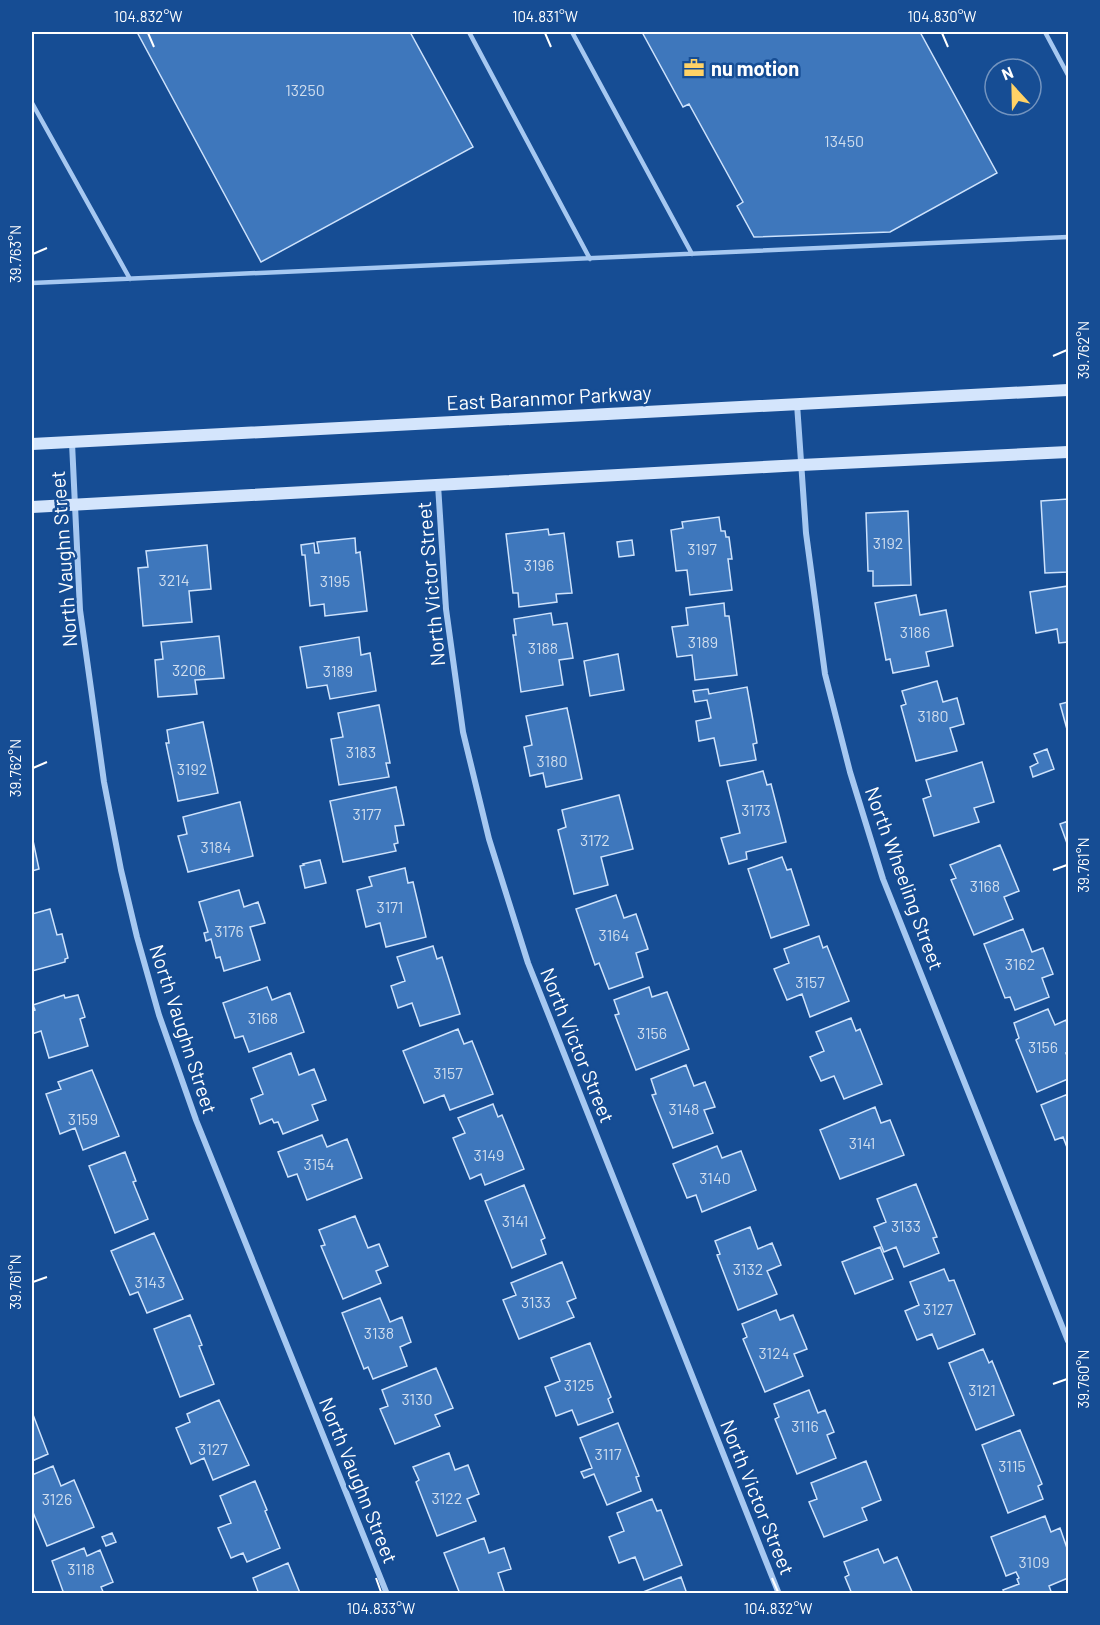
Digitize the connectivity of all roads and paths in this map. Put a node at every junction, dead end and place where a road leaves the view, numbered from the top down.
1 (469, 32) edge
2 (572, 32) edge
3 (1045, 32) edge
4 (1068, 75) edge
5 (32, 103) edge
6 (1068, 237) edge
7 (692, 254) junction
8 (590, 259) junction
9 (130, 279) junction
10 (32, 283) edge
11 (1068, 390) edge
12 (797, 403) junction
13 (72, 443) junction
14 (32, 444) edge
15 (1068, 452) edge
16 (801, 465) junction
17 (438, 485) junction
18 (75, 505) junction
19 (32, 507) edge
20 (1068, 1341) edge
21 (387, 1593) edge
22 (779, 1593) edge

1 - 8 lane
2 - 7 lane
3 - 4 lane
5 - 9 lane
6 - 7 lane
7 - 8 lane
8 - 9 lane
9 - 10 lane
11 - 12 street, East Baranmor Parkway
12 - 13 street, East Baranmor Parkway
12 - 16 street, North Wheeling Street
13 - 14 street, East Baranmor Parkway
13 - 18 street, North Vaughn Street
15 - 16 street
16 - 17 street
16 - 20 street, North Wheeling Street
17 - 18 street
17 - 22 street, North Victor Street
18 - 19 street
18 - 21 street, North Vaughn Street

